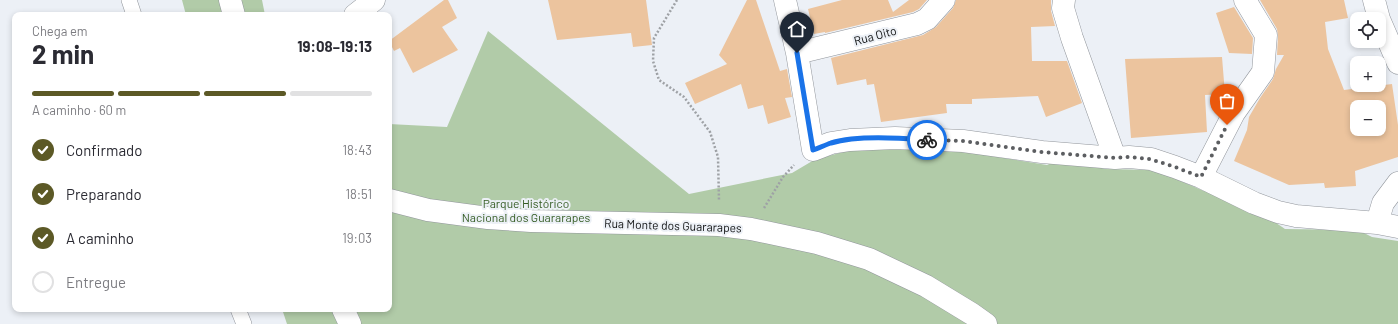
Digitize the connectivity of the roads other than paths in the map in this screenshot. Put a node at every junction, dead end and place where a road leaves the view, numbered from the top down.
1 (129, 0) edge
2 (230, 0) edge
3 (374, 0) edge
4 (785, 0) edge
5 (944, 0) edge
6 (1064, 0) edge
7 (1246, 0) edge
8 (1374, 0) edge
9 (133, 12) edge
10 (233, 12) edge
11 (359, 12) edge
12 (1377, 12) edge
13 (1386, 36) edge
14 (797, 53) junction
15 (1398, 64) edge
16 (1115, 158) junction
17 (1201, 177) junction
18 (1398, 183) edge
19 (392, 201) edge
20 (1377, 223) junction
21 (1398, 227) edge
22 (239, 312) edge
23 (344, 312) edge
24 (244, 324) edge
25 (350, 324) edge
26 (986, 324) edge

1 - 9 lane
2 - 10 street
3 - 11 street
4 - 14 street
5 - 14 street, Rua Oito
6 - 16 street
7 - 17 street
8 - 12 street
13 - 15 street
14 - 16 street
16 - 17 street
17 - 20 street
18 - 20 street
19 - 26 street, Rua Monte dos Guararapes
20 - 21 street
22 - 24 lane
23 - 25 street

